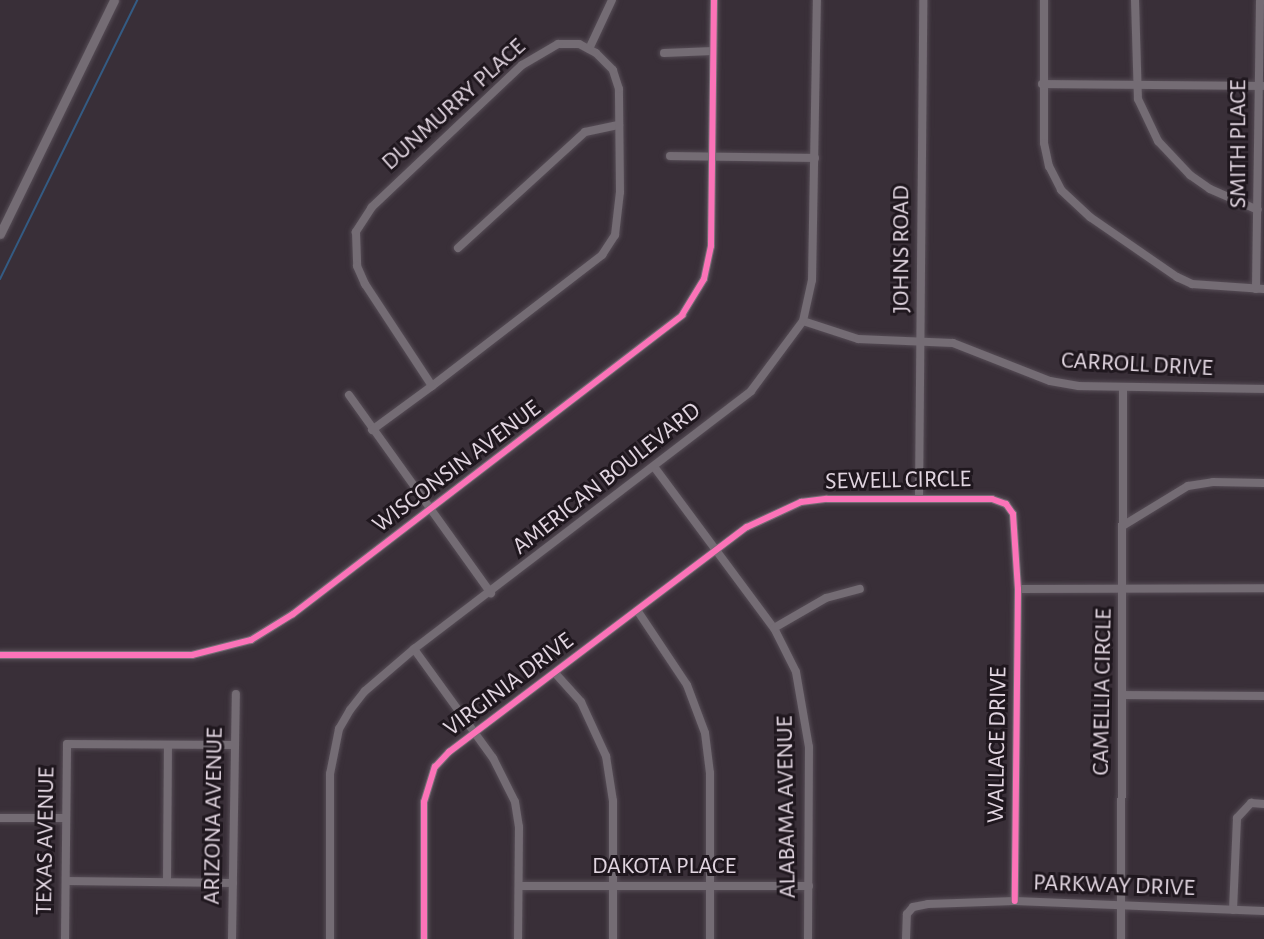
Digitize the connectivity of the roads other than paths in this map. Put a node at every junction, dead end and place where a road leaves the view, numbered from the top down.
1 (114, 0) edge
2 (612, 0) edge
3 (714, 0) edge
4 (817, 0) edge
5 (923, 0) edge
6 (1044, 0) edge
7 (1135, 0) edge
8 (1260, 0) edge
9 (589, 49) junction
10 (713, 51) junction
11 (664, 53) dead end
12 (1042, 84) junction
13 (1136, 85) junction
14 (1261, 86) edge
15 (619, 125) junction
16 (670, 156) dead end
17 (713, 156) junction
18 (815, 158) junction
19 (1258, 210) junction
20 (0, 234) edge
21 (458, 249) dead end
22 (1260, 289) edge
23 (803, 321) junction
24 (920, 343) junction
25 (432, 386) junction
26 (1123, 389) junction
27 (1264, 389) edge
28 (349, 395) dead end
29 (372, 430) junction
30 (655, 468) junction
31 (1264, 483) edge
32 (919, 498) junction
33 (429, 511) junction
34 (1124, 525) junction
35 (717, 552) junction
36 (1124, 587) junction
37 (1264, 588) edge
38 (860, 589) dead end
39 (1018, 589) junction
40 (491, 593) junction
41 (637, 610) junction
42 (774, 628) junction
43 (414, 649) junction
44 (0, 654) edge
45 (555, 673) junction
46 (236, 694) dead end
47 (1122, 694) junction
48 (1264, 696) edge
49 (475, 733) junction
50 (168, 745) junction
51 (235, 745) junction
52 (1264, 804) edge
53 (0, 818) edge
54 (66, 818) junction
55 (66, 881) junction
56 (167, 882) junction
57 (233, 883) junction
58 (519, 886) junction
59 (614, 886) junction
60 (809, 886) junction
61 (710, 887) junction
62 (1015, 902) junction
63 (1119, 908) junction
64 (1233, 910) junction
65 (1264, 911) edge
66 (65, 939) edge
67 (232, 939) edge
68 (330, 939) edge
69 (424, 939) edge
70 (518, 939) edge
71 (613, 939) edge
72 (710, 939) edge
73 (808, 939) edge
74 (906, 939) edge
75 (1121, 939) edge

1 - 20 street
2 - 9 street
3 - 10 street, WISCONSIN AVENUE
4 - 18 street, AMERICAN BOULEVARD
5 - 24 street, JOHNS ROAD
6 - 12 street
7 - 13 street
8 - 14 street, SMITH PLACE
9 - 15 street
9 - 25 street, DUNMURRY PLACE
10 - 11 street
10 - 17 street, WISCONSIN AVENUE
12 - 13 street
12 - 22 street
13 - 14 street
13 - 19 street
14 - 19 street, SMITH PLACE
15 - 21 street
15 - 25 street
16 - 17 street
17 - 18 street
17 - 33 street, WISCONSIN AVENUE
18 - 23 street, AMERICAN BOULEVARD
19 - 22 street, SMITH PLACE
23 - 24 street, CARROLL DRIVE
23 - 30 street, AMERICAN BOULEVARD
24 - 26 street, CARROLL DRIVE
24 - 32 street, JOHNS ROAD
25 - 29 street
26 - 27 street, CARROLL DRIVE
26 - 34 street
28 - 29 street
29 - 33 street
30 - 35 street, ALABAMA AVENUE
30 - 40 street, AMERICAN BOULEVARD
31 - 34 street
32 - 35 street, SEWELL CIRCLE
32 - 39 street, SEWELL CIRCLE
33 - 40 street
33 - 44 street, WISCONSIN AVENUE
34 - 36 street
35 - 41 street, VIRGINIA DRIVE
35 - 42 street, ALABAMA AVENUE
36 - 37 street, CAMELLIA CIRCLE
36 - 39 street
36 - 47 street, CAMELLIA CIRCLE
38 - 42 street
39 - 62 street, WALLACE DRIVE
40 - 43 street, AMERICAN BOULEVARD
41 - 45 street, VIRGINIA DRIVE
41 - 61 street
42 - 60 street, ALABAMA AVENUE
43 - 49 street
43 - 68 street, AMERICAN BOULEVARD
45 - 49 street, VIRGINIA DRIVE
45 - 59 street
46 - 51 street, ARIZONA AVENUE
47 - 48 street
47 - 63 street, CAMELLIA CIRCLE
49 - 58 street
49 - 69 street, VIRGINIA DRIVE
50 - 51 street
50 - 54 street, TEXAS AVENUE
50 - 56 street
51 - 57 street, ARIZONA AVENUE
52 - 64 street
53 - 54 street
54 - 55 street, TEXAS AVENUE
55 - 56 street
55 - 66 street, TEXAS AVENUE
56 - 57 street
57 - 67 street, ARIZONA AVENUE
58 - 59 street, DAKOTA PLACE
58 - 70 street
59 - 61 street, DAKOTA PLACE
59 - 71 street
60 - 61 street, DAKOTA PLACE
60 - 73 street, ALABAMA AVENUE
61 - 72 street
62 - 63 street, PARKWAY DRIVE
62 - 74 street, PARKWAY DRIVE
63 - 64 street, PARKWAY DRIVE
63 - 75 street, CAMELLIA CIRCLE
64 - 65 street, PARKWAY DRIVE

